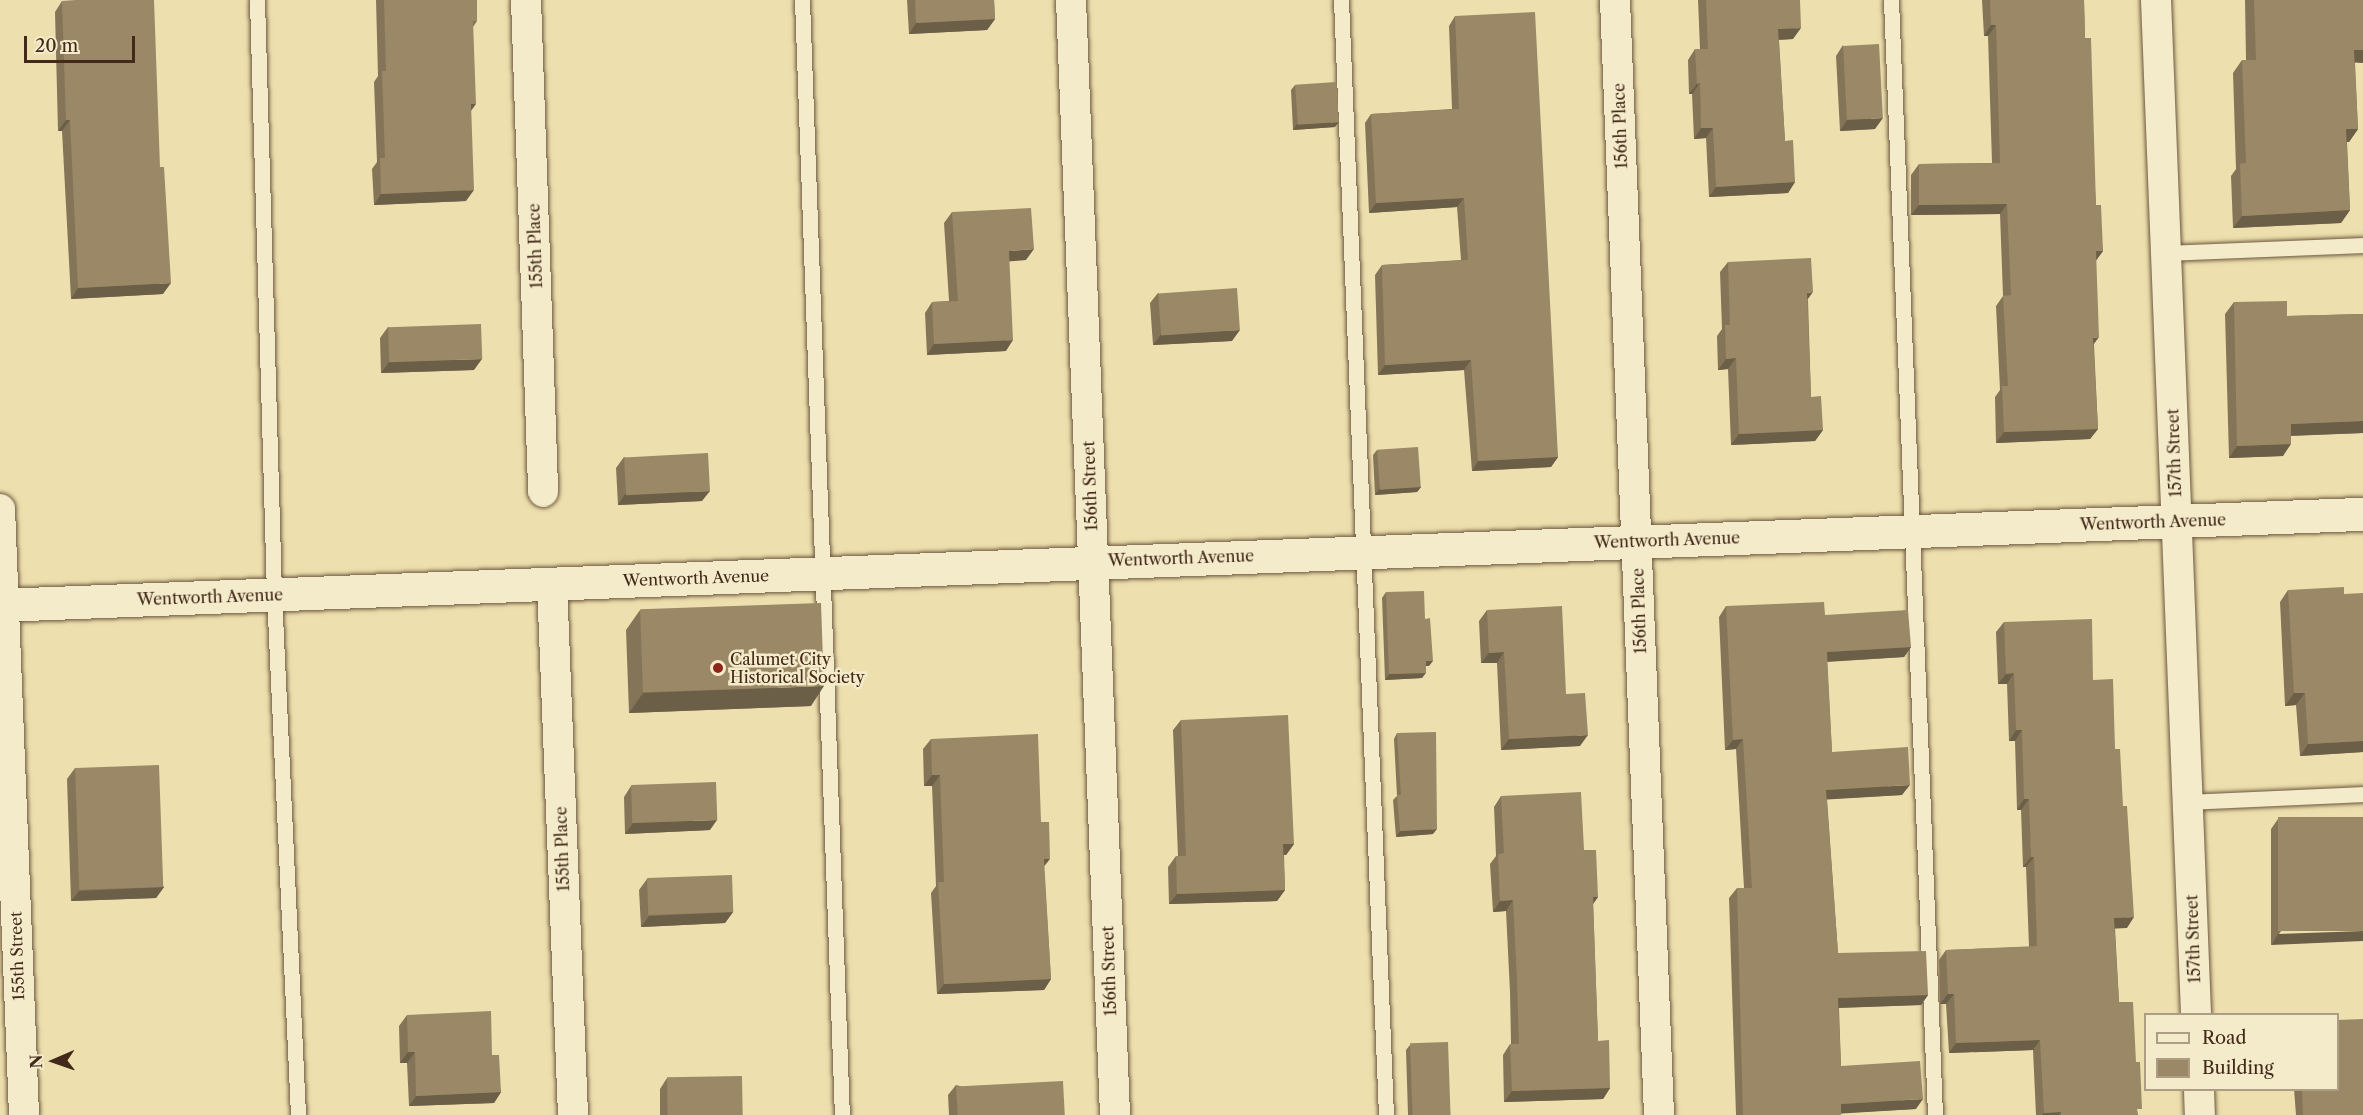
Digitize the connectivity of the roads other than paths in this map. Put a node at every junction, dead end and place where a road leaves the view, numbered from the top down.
1 (257, 0) edge
2 (526, 0) edge
3 (802, 0) edge
4 (1071, 0) edge
5 (1341, 0) edge
6 (1615, 0) edge
7 (1892, 0) edge
8 (2156, 0) edge
9 (2363, 245) edge
10 (2166, 253) junction
11 (543, 492) dead end
12 (0, 508) edge
13 (2363, 514) edge
14 (2177, 520) junction
15 (1912, 531) junction
16 (1636, 541) junction
17 (1363, 551) junction
18 (1093, 561) junction
19 (821, 573) junction
20 (552, 583) junction
21 (274, 594) junction
22 (1, 605) edge
23 (2363, 794) edge
24 (2188, 801) junction
25 (2196, 1013) edge
26 (2199, 1091) edge
27 (24, 1115) edge
28 (298, 1115) edge
29 (573, 1115) edge
30 (842, 1115) edge
31 (1115, 1115) edge
32 (1386, 1115) edge
33 (1659, 1115) edge
34 (1935, 1115) edge
35 (2200, 1115) edge

1 - 21 lane
2 - 11 street, 155th Place
3 - 19 lane
4 - 18 street, 156th Street
5 - 17 lane
6 - 16 street, 156th Place
7 - 15 lane
8 - 10 street, 157th Street
9 - 10 lane
10 - 14 street, 157th Street
12 - 22 street, 155th Street
13 - 14 street, Wentworth Avenue
14 - 15 street, Wentworth Avenue
14 - 24 street, 157th Street
15 - 16 street, Wentworth Avenue
15 - 34 lane
16 - 17 street, Wentworth Avenue
16 - 33 street, 156th Place
17 - 18 street, Wentworth Avenue
17 - 32 lane
18 - 19 street, Wentworth Avenue
18 - 31 street, 156th Street
19 - 20 street, Wentworth Avenue
19 - 30 lane
20 - 21 street, Wentworth Avenue
20 - 29 street, 155th Place
21 - 22 street, Wentworth Avenue
21 - 28 lane
22 - 27 street, 155th Street
23 - 24 lane
24 - 25 street, 157th Street
26 - 35 street

